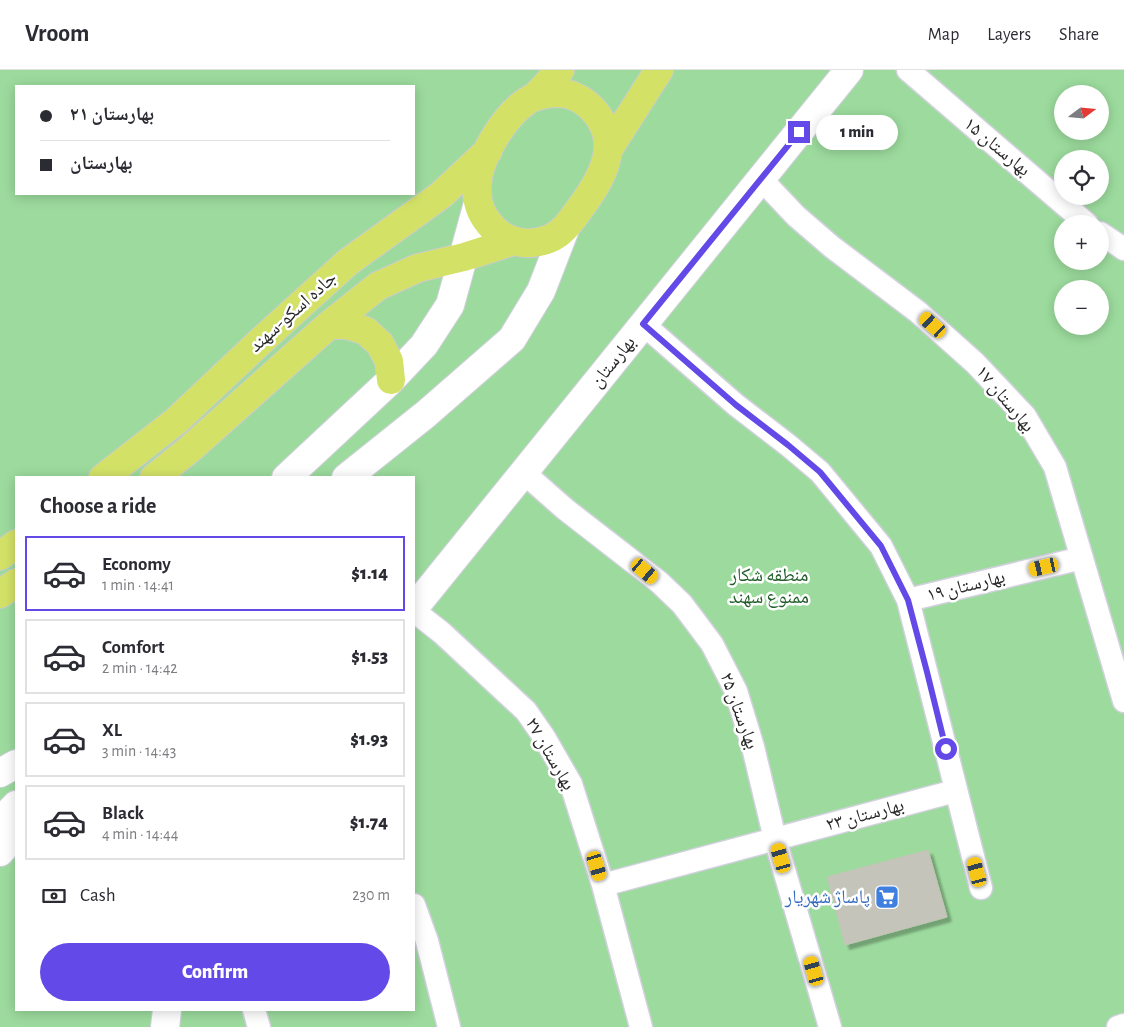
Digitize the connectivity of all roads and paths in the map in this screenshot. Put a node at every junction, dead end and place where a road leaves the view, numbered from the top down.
1 (560, 70) edge
2 (659, 70) edge
3 (849, 70) edge
4 (908, 70) edge
5 (534, 97) junction
6 (608, 150) junction
7 (488, 152) junction
8 (761, 179) junction
9 (478, 203) junction
10 (1077, 215) edge
11 (565, 229) junction
12 (1109, 239) edge
13 (514, 241) junction
14 (1124, 249) edge
15 (464, 257) junction
16 (643, 324) junction
17 (329, 326) junction
18 (391, 380) junction
19 (524, 472) junction
20 (106, 476) edge
21 (156, 476) edge
22 (288, 476) edge
23 (348, 476) edge
24 (15, 545) edge
25 (0, 556) edge
26 (1082, 558) junction
27 (15, 583) edge
28 (0, 594) edge
29 (908, 600) junction
30 (415, 608) edge
31 (415, 610) edge
32 (1124, 701) edge
33 (15, 765) edge
34 (0, 773) edge
35 (955, 791) junction
36 (15, 806) edge
37 (0, 822) edge
38 (15, 833) edge
39 (775, 839) junction
40 (0, 852) edge
41 (603, 885) junction
42 (981, 888) dead end
43 (415, 908) edge
44 (167, 1011) edge
45 (254, 1011) edge
46 (1124, 1025) edge
47 (165, 1027) edge
48 (259, 1027) edge
49 (449, 1027) edge
50 (641, 1027) edge
51 (830, 1027) edge
52 (1118, 1027) edge

1 - 5 main road
2 - 6 main road
3 - 8 main road, بهارستان
4 - 10 street, بهارستان ۱۵
5 - 6 main road
5 - 7 main road
6 - 11 main road
7 - 9 main road
7 - 20 main road, جاده اسکو-سهند
8 - 16 main road, بهارستان
8 - 26 street, بهارستان ۱۷
9 - 13 main road
9 - 15 main road
11 - 13 main road
11 - 23 main road
12 - 14 street
13 - 15 main road, جاده اسکو-سهند
15 - 17 main road, جاده اسکو-سهند
15 - 18 main road
16 - 19 main road, بهارستان
16 - 29 street
17 - 18 main road
17 - 21 main road, جاده اسکو-سهند
18 - 22 main road
19 - 30 main road, بهارستان
19 - 39 street, بهارستان ۲۵
24 - 25 main road
26 - 29 street, بهارستان ۱۹
26 - 32 street, بهارستان ۱۷
27 - 28 main road
29 - 35 street
31 - 41 street, بهارستان ۲۷
33 - 34 main road
35 - 39 street, بهارستان ۲۳
35 - 42 street
36 - 37 main road
38 - 40 main road
39 - 41 street, بهارستان ۲۳
39 - 51 street, بهارستان ۲۵
41 - 50 street, بهارستان ۲۷
43 - 49 street
44 - 47 main road
45 - 48 street
46 - 52 street

